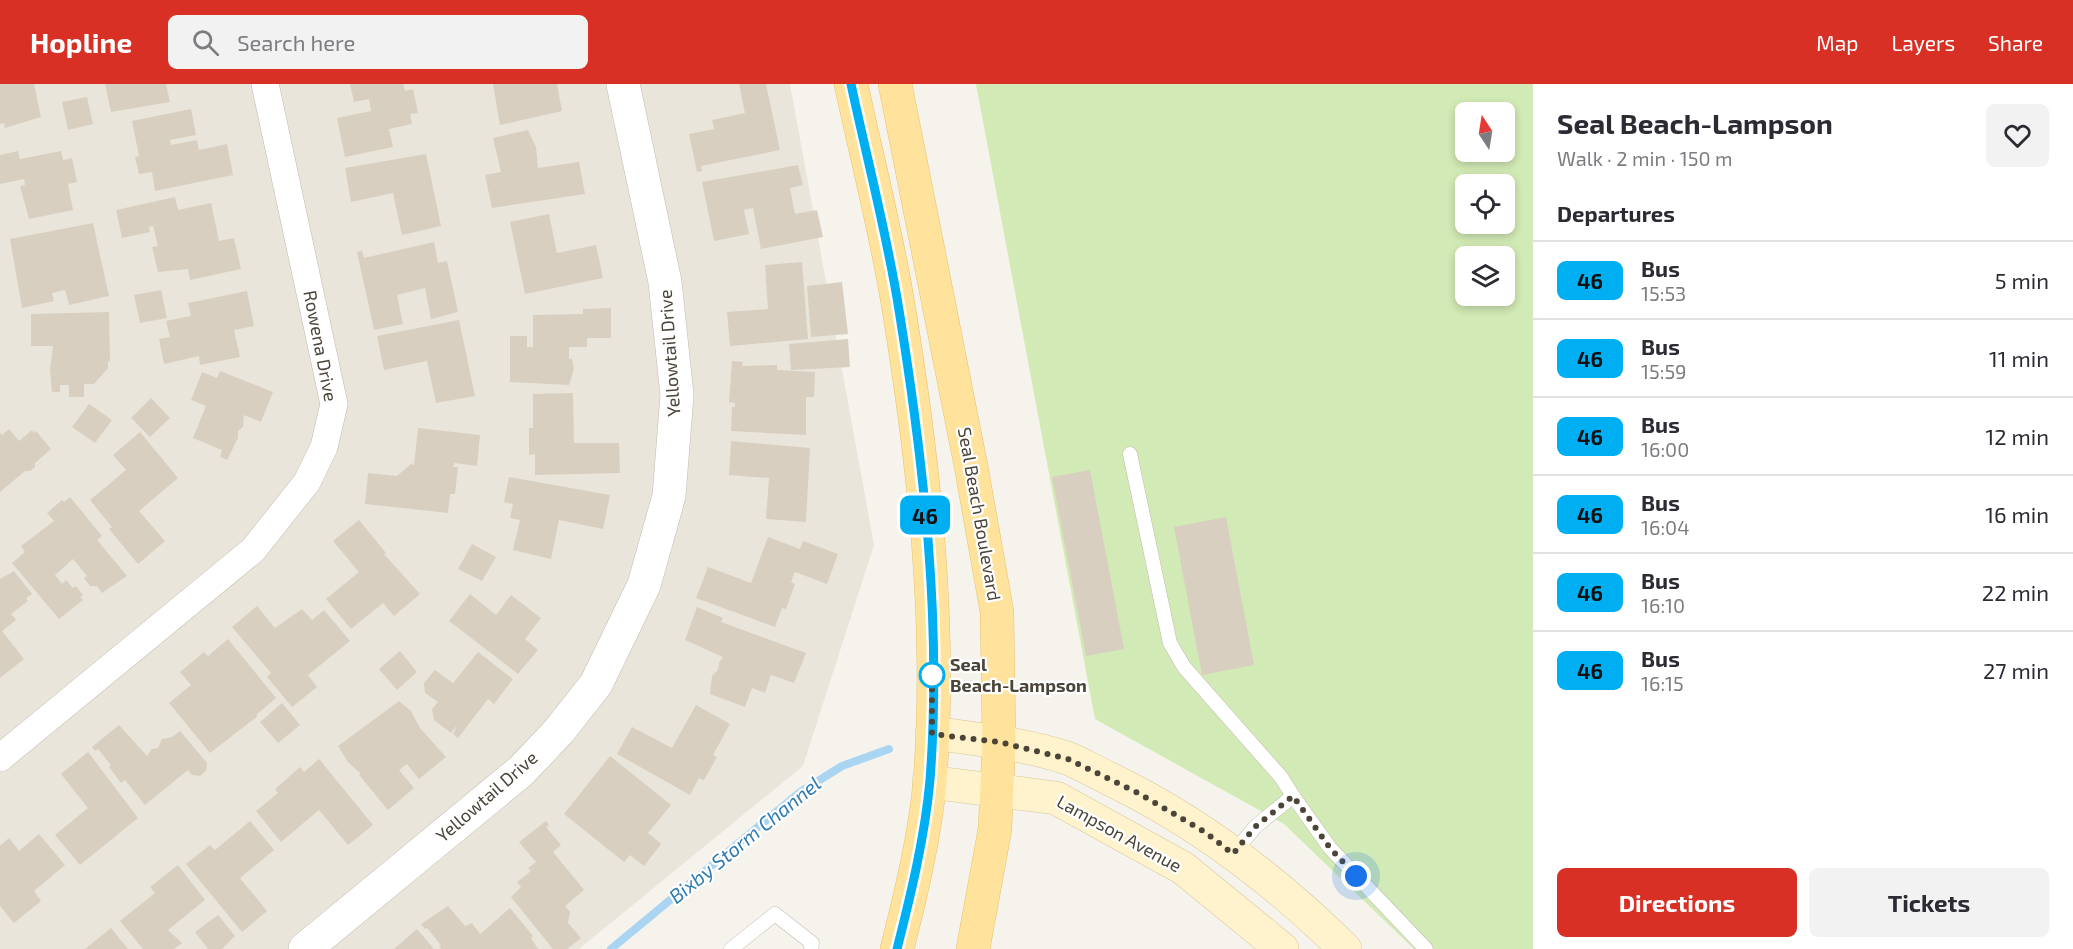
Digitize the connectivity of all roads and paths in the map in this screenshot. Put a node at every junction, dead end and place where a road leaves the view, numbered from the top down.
1 (265, 84) edge
2 (623, 84) edge
3 (851, 84) edge
4 (895, 84) edge
5 (1130, 454) dead end
6 (932, 734) junction
7 (999, 742) junction
8 (0, 758) edge
9 (929, 782) junction
10 (997, 788) junction
11 (1293, 796) junction
12 (1233, 854) junction
13 (305, 949) edge
14 (731, 949) edge
15 (811, 949) edge
16 (897, 949) edge
17 (973, 949) edge
18 (1282, 949) edge
19 (1345, 949) edge
20 (1426, 949) edge

1 - 8 street, Rowena Drive
2 - 13 street, Yellowtail Drive
3 - 6 main road
4 - 7 main road, Seal Beach Boulevard
5 - 11 lane
6 - 7 main road
6 - 9 main road
7 - 10 main road, Seal Beach Boulevard
7 - 12 main road
9 - 10 main road, Lampson Avenue
9 - 16 main road
10 - 17 main road, Seal Beach Boulevard
10 - 18 main road, Lampson Avenue
11 - 12 lane
11 - 20 lane
12 - 19 main road
14 - 15 lane

